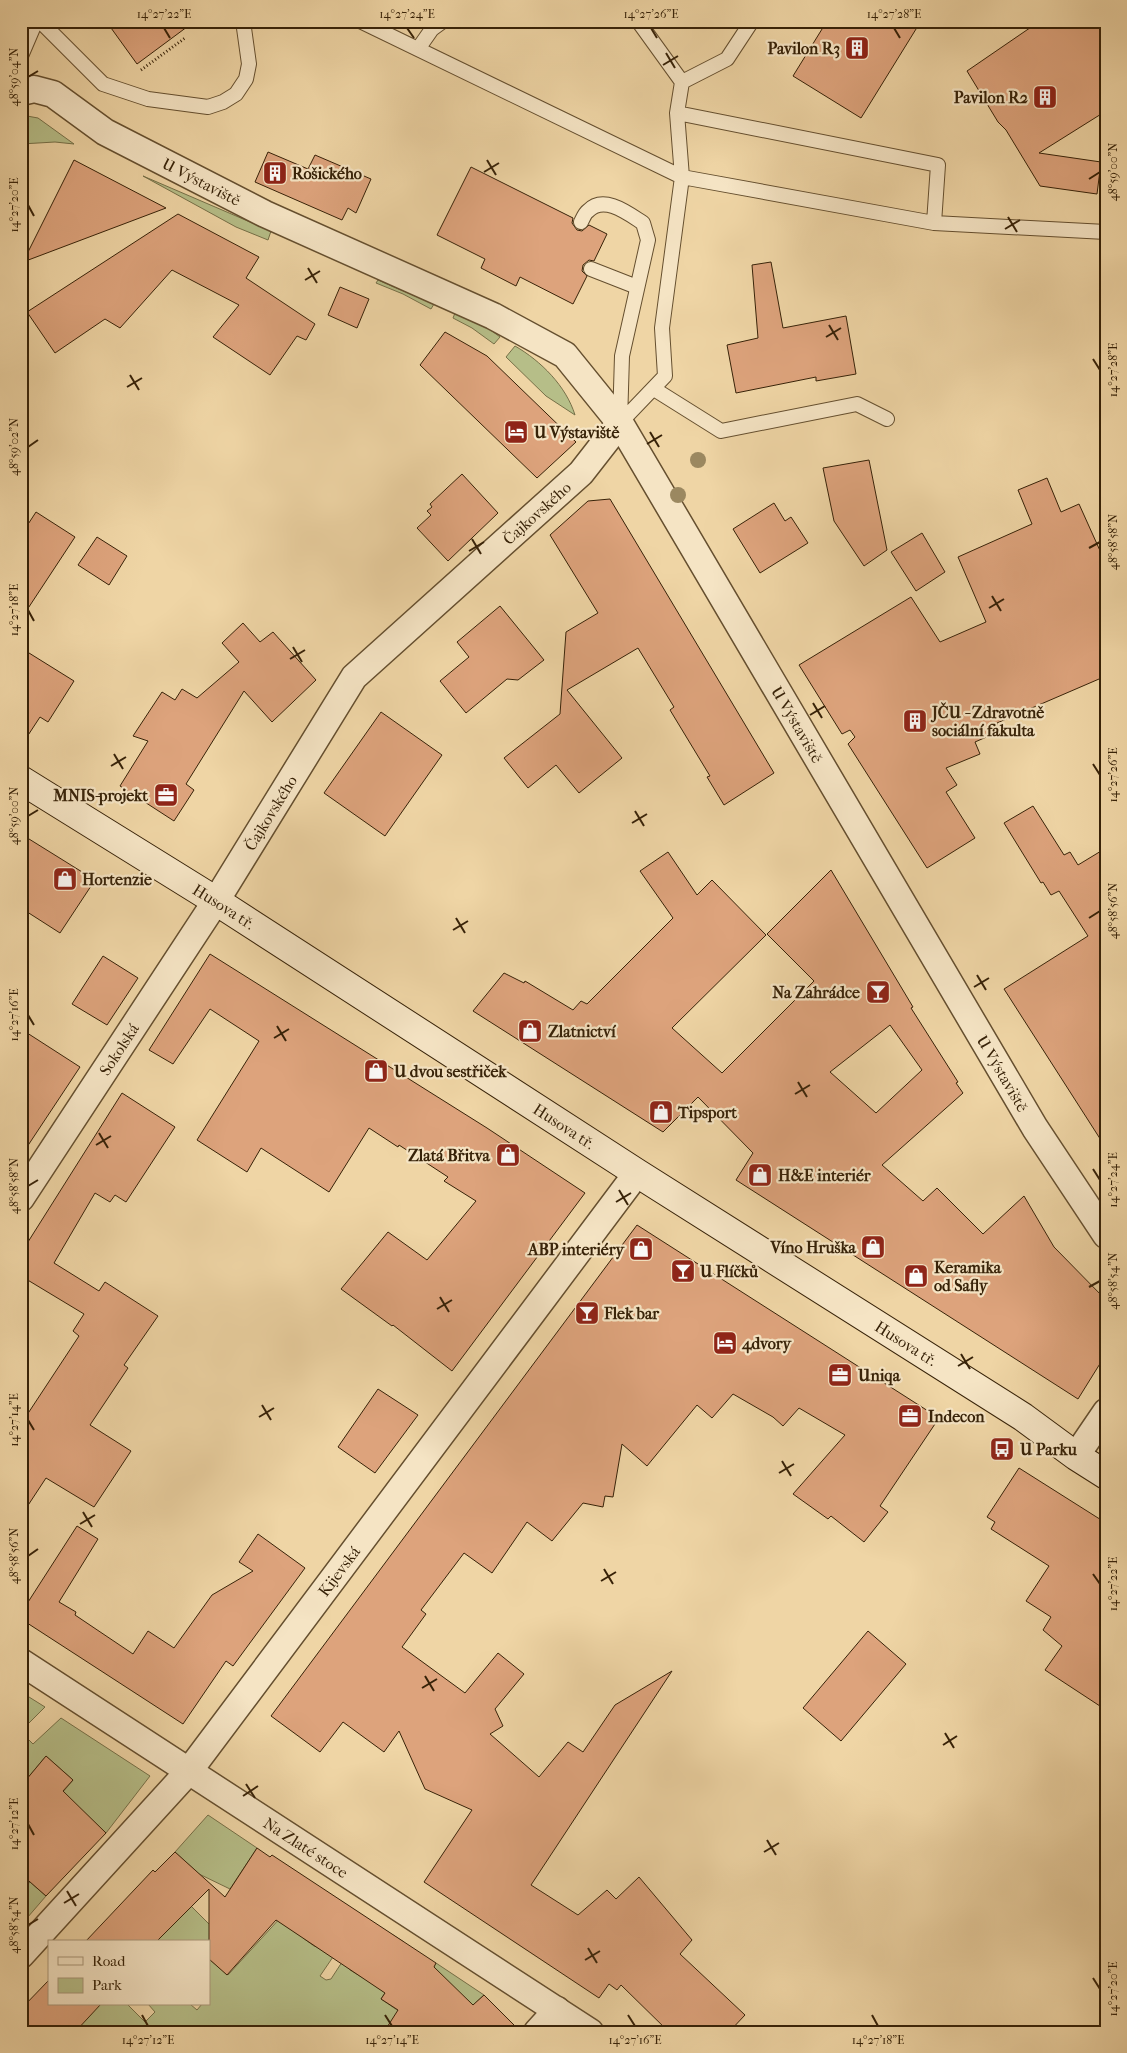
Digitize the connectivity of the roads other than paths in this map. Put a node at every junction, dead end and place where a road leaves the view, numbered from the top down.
1 (36, 21) edge
2 (40, 21) edge
3 (243, 21) edge
4 (360, 21) edge
5 (443, 21) edge
6 (638, 21) edge
7 (752, 21) edge
8 (418, 49) junction
9 (21, 56) edge
10 (682, 82) junction
11 (21, 92) edge
12 (677, 113) junction
13 (682, 177) junction
14 (582, 222) dead end
15 (934, 223) junction
16 (1106, 232) edge
17 (590, 269) dead end
18 (637, 287) junction
19 (654, 389) junction
20 (887, 419) dead end
21 (620, 423) junction
22 (21, 780) edge
23 (216, 901) junction
24 (637, 1173) junction
25 (21, 1198) edge
26 (1106, 1235) edge
27 (1106, 1412) edge
28 (1076, 1456) junction
29 (1106, 1475) edge
30 (21, 1662) edge
31 (189, 1771) junction
32 (21, 1954) edge
33 (557, 2010) junction
34 (537, 2032) edge
35 (590, 2032) edge

1 - 9 lane
2 - 3 lane
4 - 8 lane
5 - 8 lane
6 - 10 lane
7 - 10 lane
8 - 13 lane
10 - 12 lane, Čajkovského
11 - 21 street, U Výstaviště
12 - 13 lane, Čajkovského
12 - 15 lane
13 - 15 lane
13 - 19 lane, Čajkovského
14 - 18 lane
15 - 16 lane
17 - 18 lane
18 - 21 lane
19 - 20 lane
19 - 21 lane, Čajkovského
21 - 23 street, Čajkovského
21 - 26 street, U Výstaviště
22 - 23 street, Husova tř.
23 - 24 street, Husova tř.
23 - 25 street, Sokolská
24 - 28 street, Husova tř.
24 - 31 street, Kijevská
27 - 28 street
28 - 29 street, Husova tř.
30 - 31 street, Na Zlaté stoce
31 - 32 street, Kijevská
31 - 33 street, Na Zlaté stoce
33 - 34 street
33 - 35 street, Na Zlaté stoce

